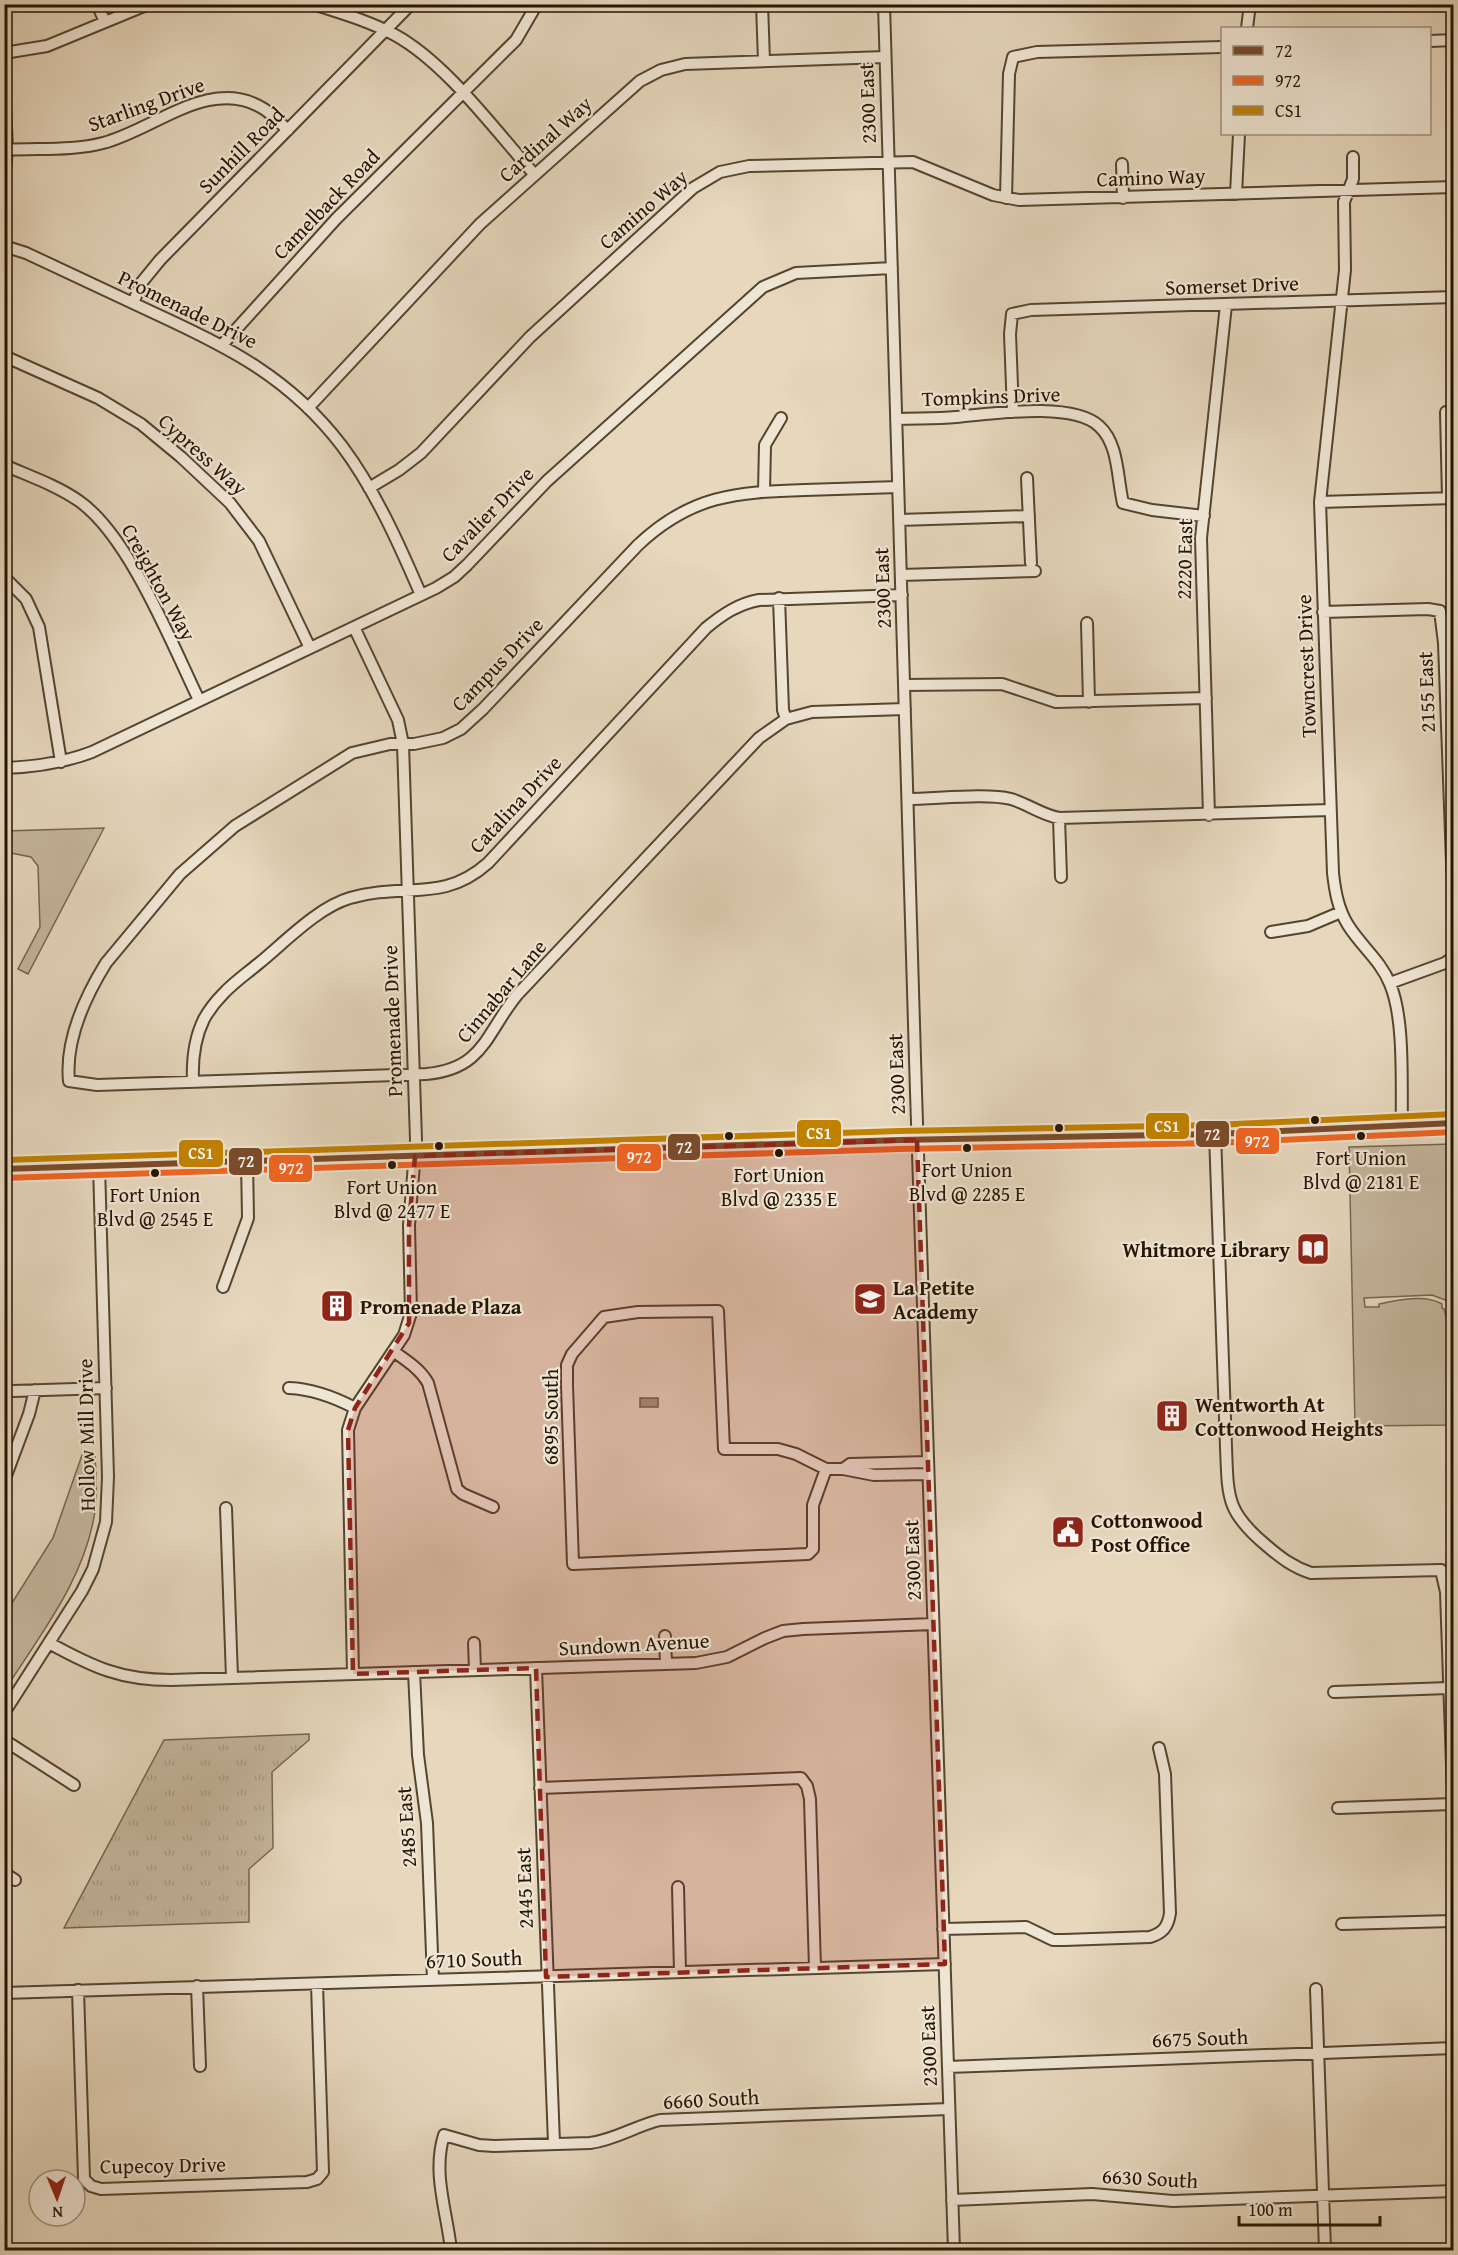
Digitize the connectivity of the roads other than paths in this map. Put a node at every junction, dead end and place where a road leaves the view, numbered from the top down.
1 (97, 4) edge
2 (149, 4) edge
3 (313, 4) edge
4 (411, 4) edge
5 (537, 4) edge
6 (762, 4) edge
7 (884, 4) edge
8 (1250, 4) edge
9 (105, 22) junction
10 (1246, 27) edge
11 (385, 31) junction
12 (1454, 40) edge
13 (1431, 41) edge
14 (1221, 47) edge
15 (4, 53) edge
16 (885, 57) junction
17 (764, 62) junction
18 (4, 80) edge
19 (462, 93) junction
20 (288, 130) junction
21 (1239, 135) edge
22 (7, 150) junction
23 (1353, 157) dead end
24 (888, 162) junction
25 (1122, 164) dead end
26 (534, 174) junction
27 (4, 178) edge
28 (1454, 187) edge
29 (1349, 189) junction
30 (1236, 194) junction
31 (1006, 198) junction
32 (1123, 198) junction
33 (4, 246) edge
34 (892, 268) junction
35 (1454, 297) edge
36 (1341, 301) junction
37 (133, 303) junction
38 (1226, 305) junction
39 (222, 345) junction
40 (4, 356) edge
41 (308, 408) junction
42 (1013, 412) junction
43 (1446, 412) dead end
44 (781, 418) dead end
45 (897, 419) junction
46 (4, 465) edge
47 (1027, 478) dead end
48 (898, 487) junction
49 (369, 488) junction
50 (764, 491) junction
51 (1451, 498) edge
52 (1320, 502) junction
53 (1029, 516) junction
54 (1204, 516) junction
55 (899, 520) junction
56 (901, 575) junction
57 (4, 577) edge
58 (421, 595) junction
59 (902, 595) junction
60 (779, 598) junction
61 (1323, 612) junction
62 (1087, 623) dead end
63 (354, 627) junction
64 (1449, 643) edge
65 (310, 648) junction
66 (904, 685) junction
67 (1206, 698) junction
68 (199, 700) junction
69 (1089, 702) junction
70 (905, 709) junction
71 (786, 719) junction
72 (403, 744) junction
73 (62, 762) junction
74 (4, 768) edge
75 (908, 800) junction
76 (1330, 810) junction
77 (1209, 815) junction
78 (1059, 818) junction
79 (1061, 877) dead end
80 (408, 890) junction
81 (1341, 912) junction
82 (1454, 916) edge
83 (1271, 932) dead end
84 (1453, 956) edge
85 (1390, 983) junction
86 (414, 1075) junction
87 (69, 1081) joint
88 (193, 1082) junction
89 (1454, 1123) edge
90 (1402, 1125) junction
91 (1215, 1134) junction
92 (917, 1140) junction
93 (416, 1156) junction
94 (248, 1161) junction
95 (99, 1166) junction
96 (4, 1168) edge
97 (223, 1287) dead end
98 (393, 1351) junction
99 (105, 1388) junction
100 (289, 1388) dead end
101 (4, 1389) edge
102 (34, 1390) junction
103 (355, 1408) junction
104 (928, 1462) junction
105 (826, 1469) junction
106 (843, 1469) junction
107 (928, 1474) junction
108 (4, 1481) edge
109 (493, 1507) dead end
110 (226, 1508) dead end
111 (933, 1624) junction
112 (665, 1636) dead end
113 (49, 1643) junction
114 (474, 1643) dead end
115 (666, 1664) junction
116 (536, 1668) junction
117 (475, 1670) junction
118 (414, 1672) junction
119 (353, 1674) junction
120 (232, 1678) junction
121 (1449, 1688) junction
122 (1334, 1692) dead end
123 (4, 1713) edge
124 (4, 1740) edge
125 (1159, 1748) dead end
126 (74, 1785) dead end
127 (540, 1788) junction
128 (1453, 1804) edge
129 (1338, 1808) dead end
130 (1454, 1822) edge
131 (4, 1873) edge
132 (15, 1880) dead end
133 (678, 1887) dead end
134 (1453, 1918) edge
135 (1342, 1924) dead end
136 (944, 1929) junction
137 (945, 1964) junction
138 (815, 1968) junction
139 (680, 1972) junction
140 (546, 1977) junction
141 (433, 1980) junction
142 (317, 1984) junction
143 (197, 1986) junction
144 (1316, 1989) dead end
145 (78, 1990) junction
146 (4, 1993) edge
147 (1454, 2048) edge
148 (1318, 2053) junction
149 (200, 2066) dead end
150 (948, 2067) junction
151 (950, 2109) junction
152 (554, 2143) junction
153 (1454, 2191) edge
154 (1323, 2195) junction
155 (952, 2200) junction
156 (451, 2250) edge
157 (954, 2250) edge
158 (1325, 2250) edge

1 - 9 street
2 - 9 street
3 - 11 street
4 - 11 street, Sunhill Road
5 - 19 street, Camelback Road
6 - 17 street
7 - 16 street, 2300 East
8 - 10 street
9 - 15 street
11 - 19 street
11 - 20 street, Sunhill Road
12 - 13 street
14 - 31 street
16 - 17 street, Cardinal Way
16 - 24 street, 2300 East
17 - 26 street, Cardinal Way
18 - 22 street
19 - 26 street
19 - 39 street, Camelback Road
20 - 22 street, Starling Drive
20 - 37 street, Sunhill Road
21 - 30 street
22 - 27 street
23 - 29 street, Towncrest Drive
24 - 31 street, Camino Way
24 - 34 street, 2300 East
24 - 49 street, Camino Way
25 - 32 street
26 - 41 street, Cardinal Way
28 - 29 street, Camino Way
29 - 30 street, Camino Way
29 - 36 street, Towncrest Drive
30 - 32 street, Camino Way
31 - 32 street, Camino Way
33 - 37 street, Promenade Drive
34 - 45 street, 2300 East
34 - 58 street, Cavalier Drive
35 - 36 street, Somerset Drive
36 - 38 street, Somerset Drive
36 - 52 street, Towncrest Drive
37 - 39 street, Promenade Drive
38 - 42 street, Somerset Drive
38 - 54 street, 2220 East
39 - 41 street, Promenade Drive
40 - 65 street, Cypress Way
41 - 49 street, Promenade Drive
42 - 45 street, Tompkins Drive
42 - 54 street, Tompkins Drive
43 - 51 street
44 - 50 street
45 - 48 street, 2300 East
46 - 68 street, Creighton Way
47 - 53 street
48 - 50 street, Campus Drive
48 - 55 street, 2300 East
49 - 58 street, Promenade Drive
50 - 72 street, Campus Drive
51 - 52 street
52 - 61 street, Towncrest Drive
53 - 55 street
53 - 56 street
54 - 67 street, 2220 East
55 - 56 street, 2300 East
56 - 59 street, 2300 East
57 - 73 street
58 - 63 street, Cavalier Drive
59 - 60 street, Catalina Drive
59 - 66 street, 2300 East
60 - 71 street
60 - 80 street, Catalina Drive
61 - 64 street, 2155 East
61 - 76 street, Towncrest Drive
62 - 69 street
63 - 65 street, Cavalier Drive
63 - 72 street, Promenade Drive
64 - 82 street, 2155 East
65 - 68 street, Cavalier Drive
66 - 69 street
66 - 70 street, 2300 East
67 - 69 street
67 - 77 street, 2220 East
68 - 73 street, Cavalier Drive
70 - 71 street, Cinnabar Lane
70 - 75 street, 2300 East
71 - 86 street, Cinnabar Lane
72 - 80 street, Promenade Drive
72 - 87 street, Campus Drive
73 - 74 street, Cavalier Drive
75 - 78 street
75 - 92 street, 2300 East
76 - 77 street
76 - 81 street, Towncrest Drive
77 - 78 street
78 - 79 street
80 - 86 street, Promenade Drive
80 - 88 street, Catalina Drive
81 - 83 street
81 - 85 street, Towncrest Drive
84 - 85 street
85 - 90 street, Towncrest Drive
86 - 88 street, Cinnabar Lane
86 - 93 street, Promenade Drive
87 - 88 street, Cinnabar Lane
89 - 90 main road
90 - 91 main road
91 - 92 main road
91 - 121 street
92 - 93 main road
92 - 104 street, 2300 East
93 - 94 main road
93 - 98 street, Promenade Drive
94 - 95 main road
94 - 97 street
95 - 96 main road
95 - 99 street, Hollow Mill Drive
98 - 103 street, Promenade Drive
98 - 109 street
99 - 102 street
99 - 113 street, Hollow Mill Drive
100 - 103 street
101 - 102 street
102 - 108 street
103 - 119 street, Promenade Drive
104 - 106 street, 6895 South
104 - 107 street, 2300 East
105 - 105 street, 6895 South
105 - 106 street, 6895 South
106 - 107 street, 6895 South
107 - 111 street, 2300 East
110 - 120 street
111 - 115 street, Sundown Avenue
111 - 136 street, 2300 East
112 - 115 street
113 - 120 street, Sundown Avenue
113 - 123 street, Hollow Mill Drive
114 - 117 street
115 - 116 street, Sundown Avenue
116 - 117 street, Sundown Avenue
116 - 127 street, 2445 East
117 - 118 street, Sundown Avenue
118 - 119 street, Sundown Avenue
118 - 141 street, 2485 East
119 - 120 street, Sundown Avenue
121 - 122 street
121 - 128 street
124 - 126 street
125 - 136 street
127 - 138 street
127 - 140 street, 2445 East
128 - 129 street
128 - 130 street
131 - 132 street
133 - 139 street
134 - 135 street
136 - 137 street, 2300 East
137 - 138 street, 6710 South
137 - 150 street, 2300 East
138 - 139 street, 6710 South
139 - 140 street, 6710 South
140 - 141 street, 6710 South
140 - 152 street, 2445 East
141 - 142 street, 6710 South
142 - 143 street, 6710 South
142 - 145 street, Cupecoy Drive
143 - 145 street, 6710 South
143 - 149 street
144 - 148 street
145 - 146 street, 6710 South
147 - 148 street, 6675 South
148 - 150 street, 6675 South
148 - 154 street
150 - 151 street, 2300 East
151 - 152 street, 6660 South
151 - 155 street, 2300 East
152 - 156 street, 6660 South
153 - 154 street, 6630 South
154 - 155 street, 6630 South
154 - 158 street
155 - 157 street, 2300 East

